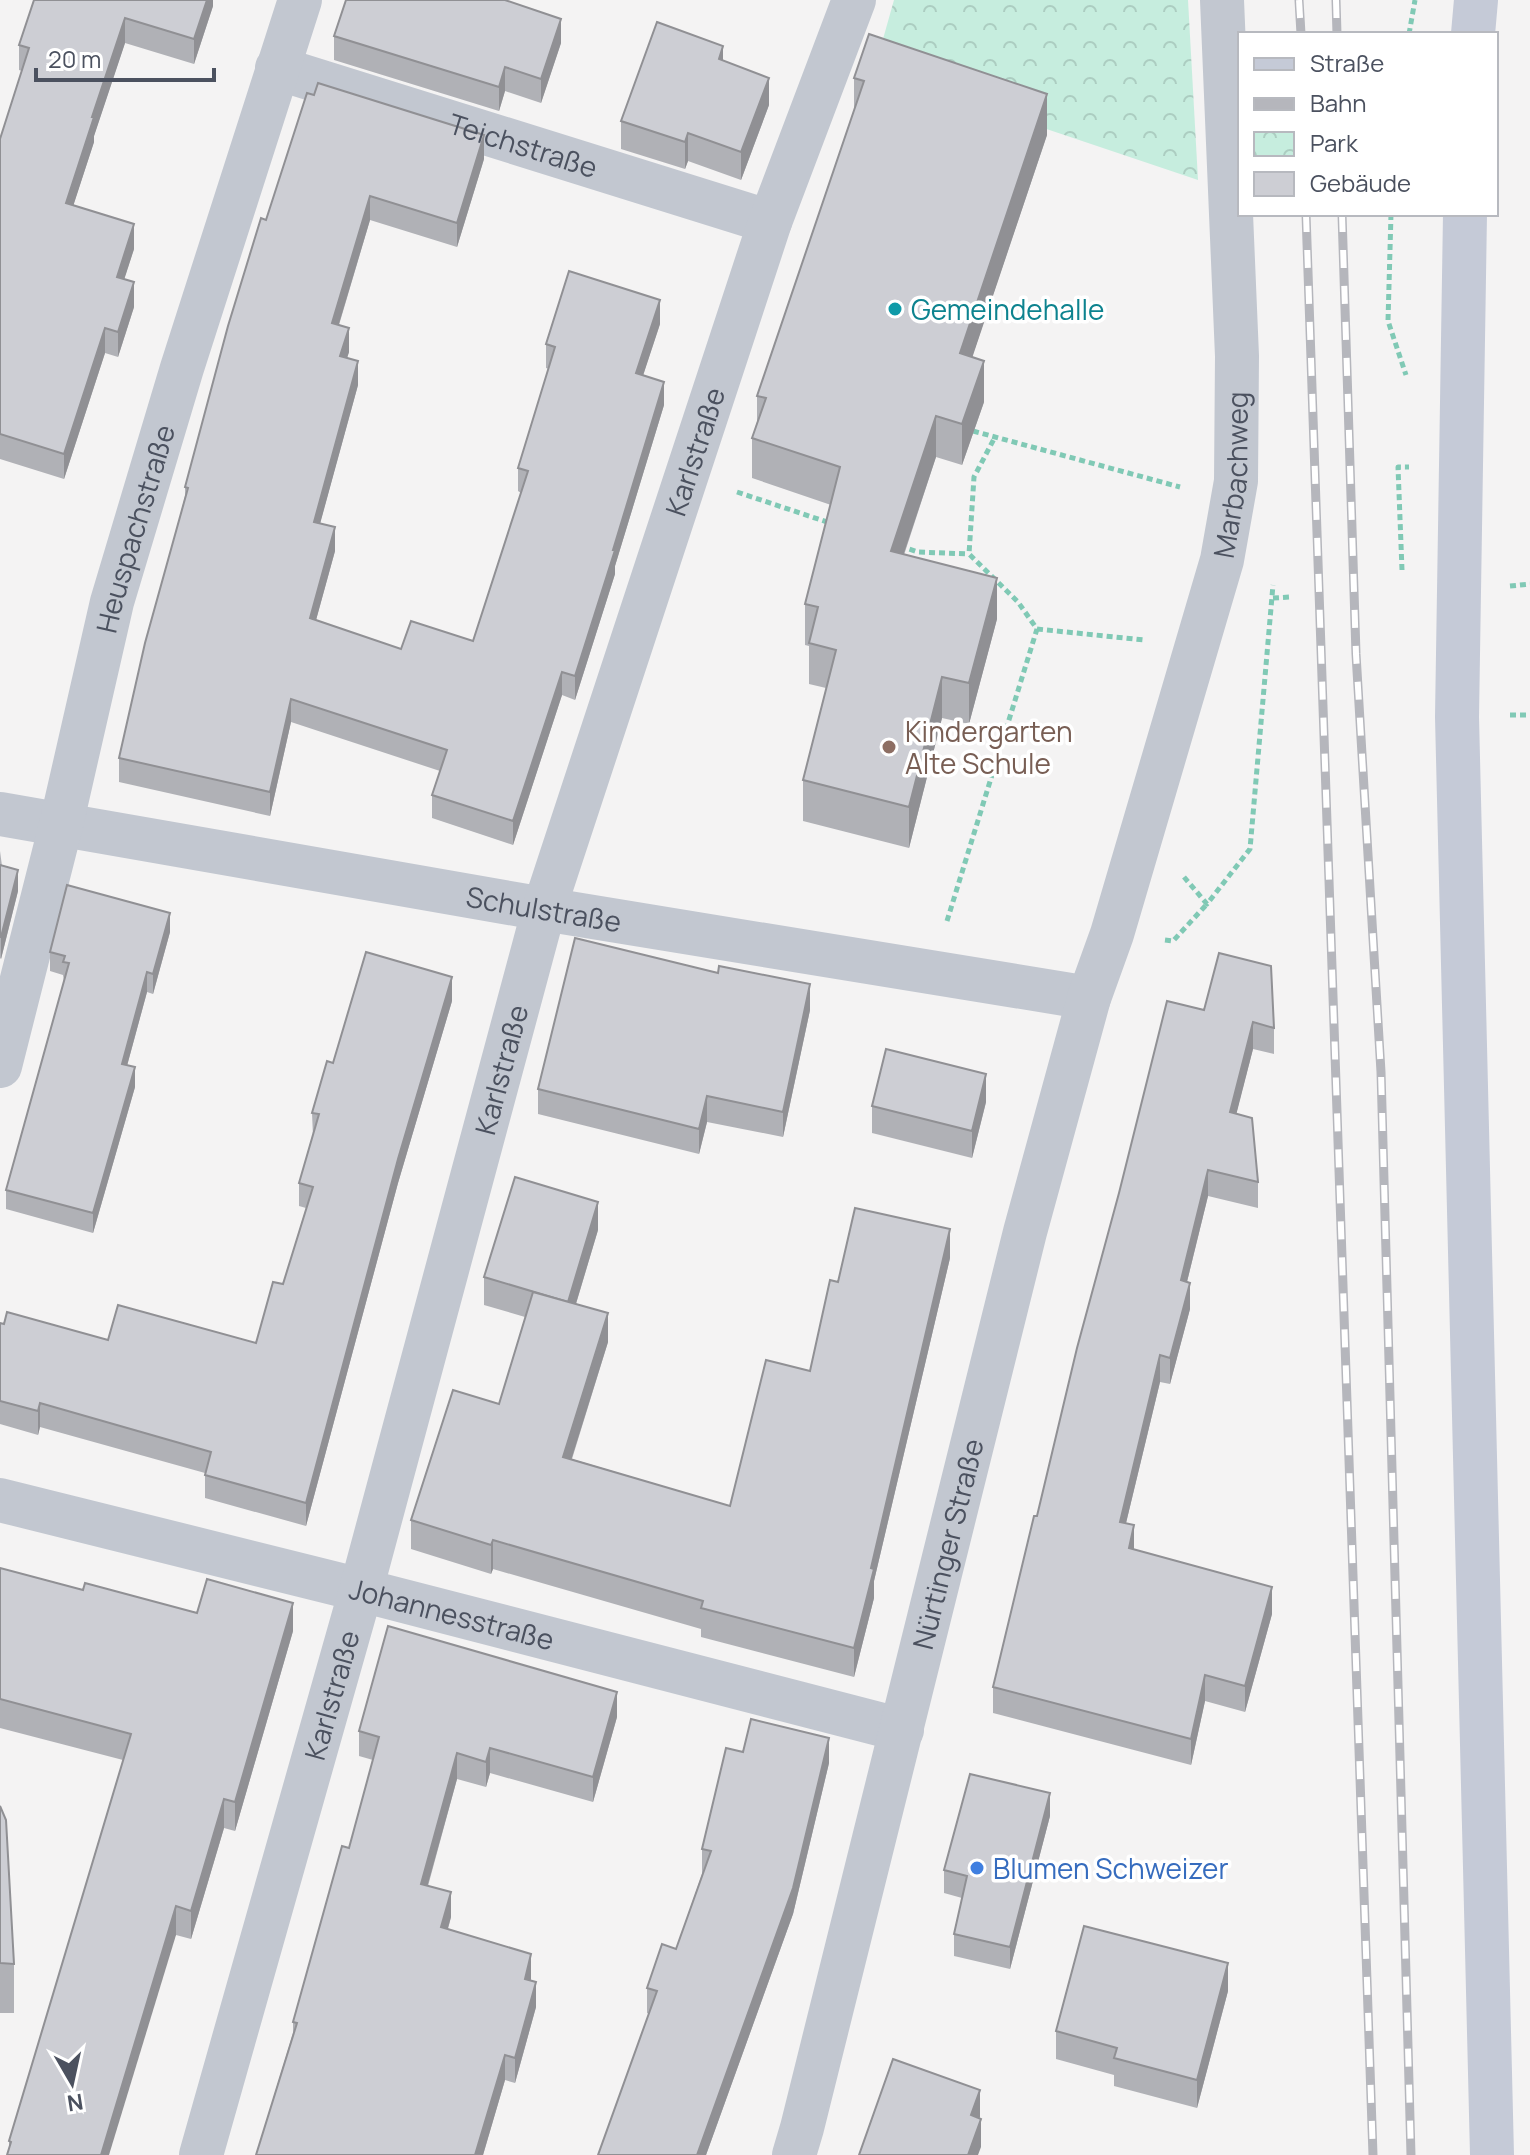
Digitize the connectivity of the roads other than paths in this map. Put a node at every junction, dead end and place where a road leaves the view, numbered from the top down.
1 (300, 0) edge
2 (854, 0) edge
3 (1222, 0) edge
4 (1476, 0) edge
5 (1473, 32) edge
6 (277, 68) junction
7 (1465, 216) edge
8 (770, 222) junction
9 (0, 814) edge
10 (61, 825) junction
11 (544, 909) junction
12 (1112, 934) joint
13 (1089, 998) junction
14 (0, 1066) edge
15 (0, 1500) edge
16 (361, 1590) junction
17 (902, 1730) junction
18 (201, 2155) edge
19 (794, 2155) edge
20 (1492, 2155) edge

1 - 6 street, Heuspachstraße
2 - 8 street, Karlstraße
3 - 12 street, Marbachweg
4 - 5 main road
6 - 8 street, Teichstraße
6 - 10 street, Heuspachstraße
7 - 20 main road
8 - 11 street, Karlstraße
9 - 10 street, Schulstraße
10 - 11 street, Schulstraße
10 - 14 street, Heuspachstraße
11 - 13 street, Schulstraße
11 - 16 street, Karlstraße
12 - 13 street, Nürtinger Straße
13 - 17 street, Nürtinger Straße
15 - 16 street, Johannesstraße
16 - 17 street, Johannesstraße
16 - 18 street, Karlstraße
17 - 19 street, Nürtinger Straße

